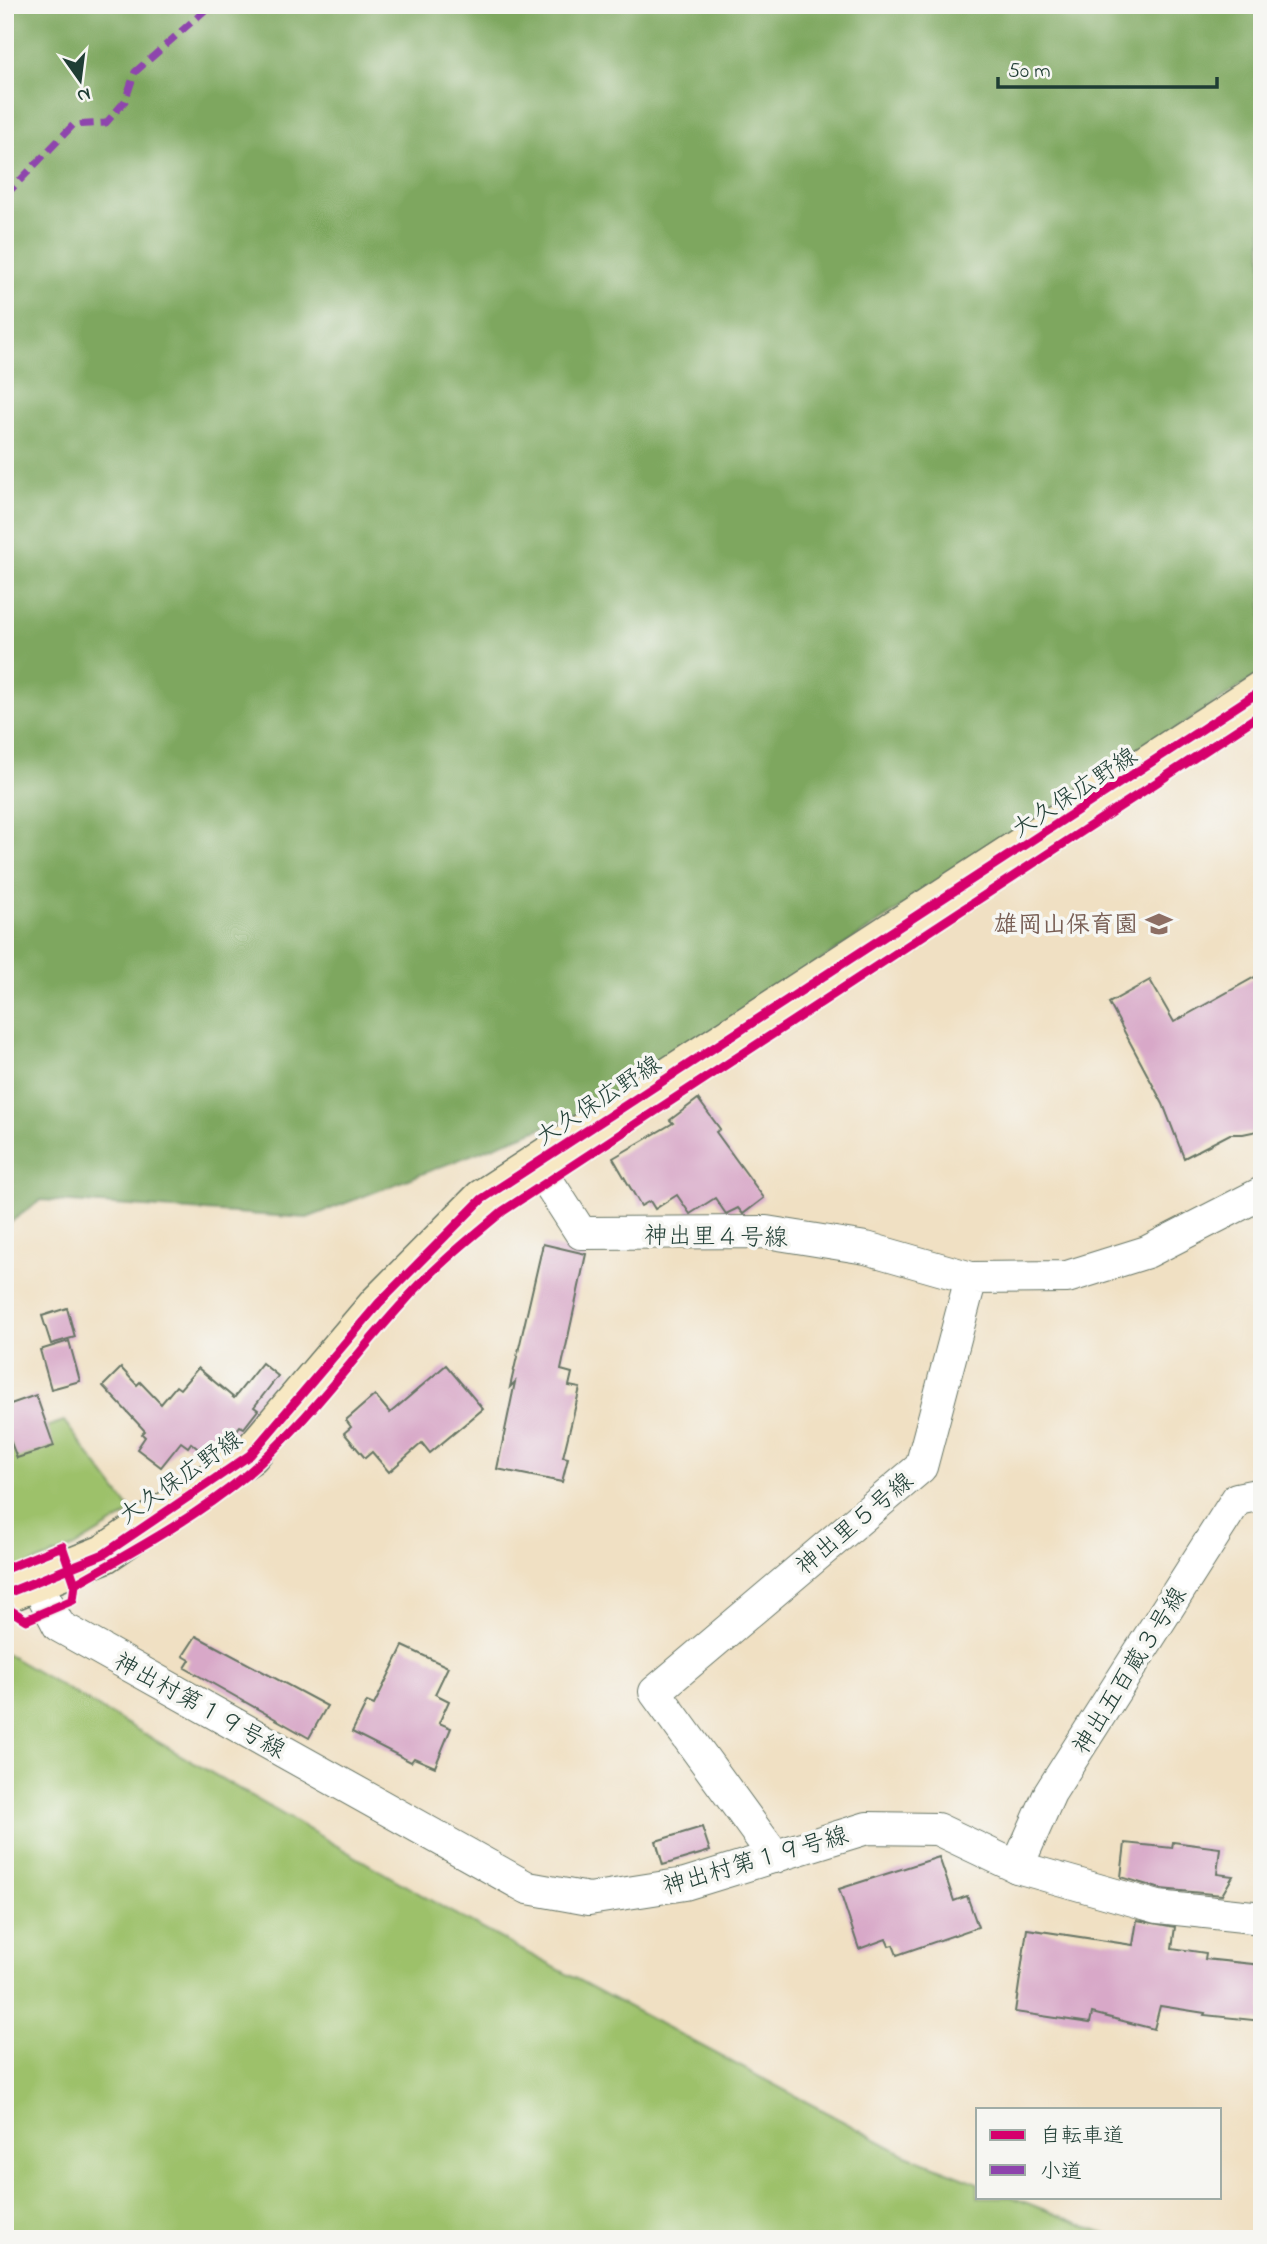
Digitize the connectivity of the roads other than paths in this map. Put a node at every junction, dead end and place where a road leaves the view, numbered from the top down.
1 (1253, 710) edge
2 (536, 1163) junction
3 (1262, 1194) edge
4 (971, 1278) junction
5 (1262, 1494) edge
6 (20, 1588) edge
7 (775, 1857) junction
8 (1017, 1867) junction
9 (1262, 1918) edge

1 - 2 street, 大久保広野線
2 - 4 street, 神出里４号線
2 - 6 street, 大久保広野線
3 - 4 street
4 - 7 street, 神出里５号線
5 - 8 street, 神出五百蔵３号線
6 - 7 street, 神出村第１９号線
7 - 8 street, 神出村第１９号線
8 - 9 street, 神出村第１９号線

